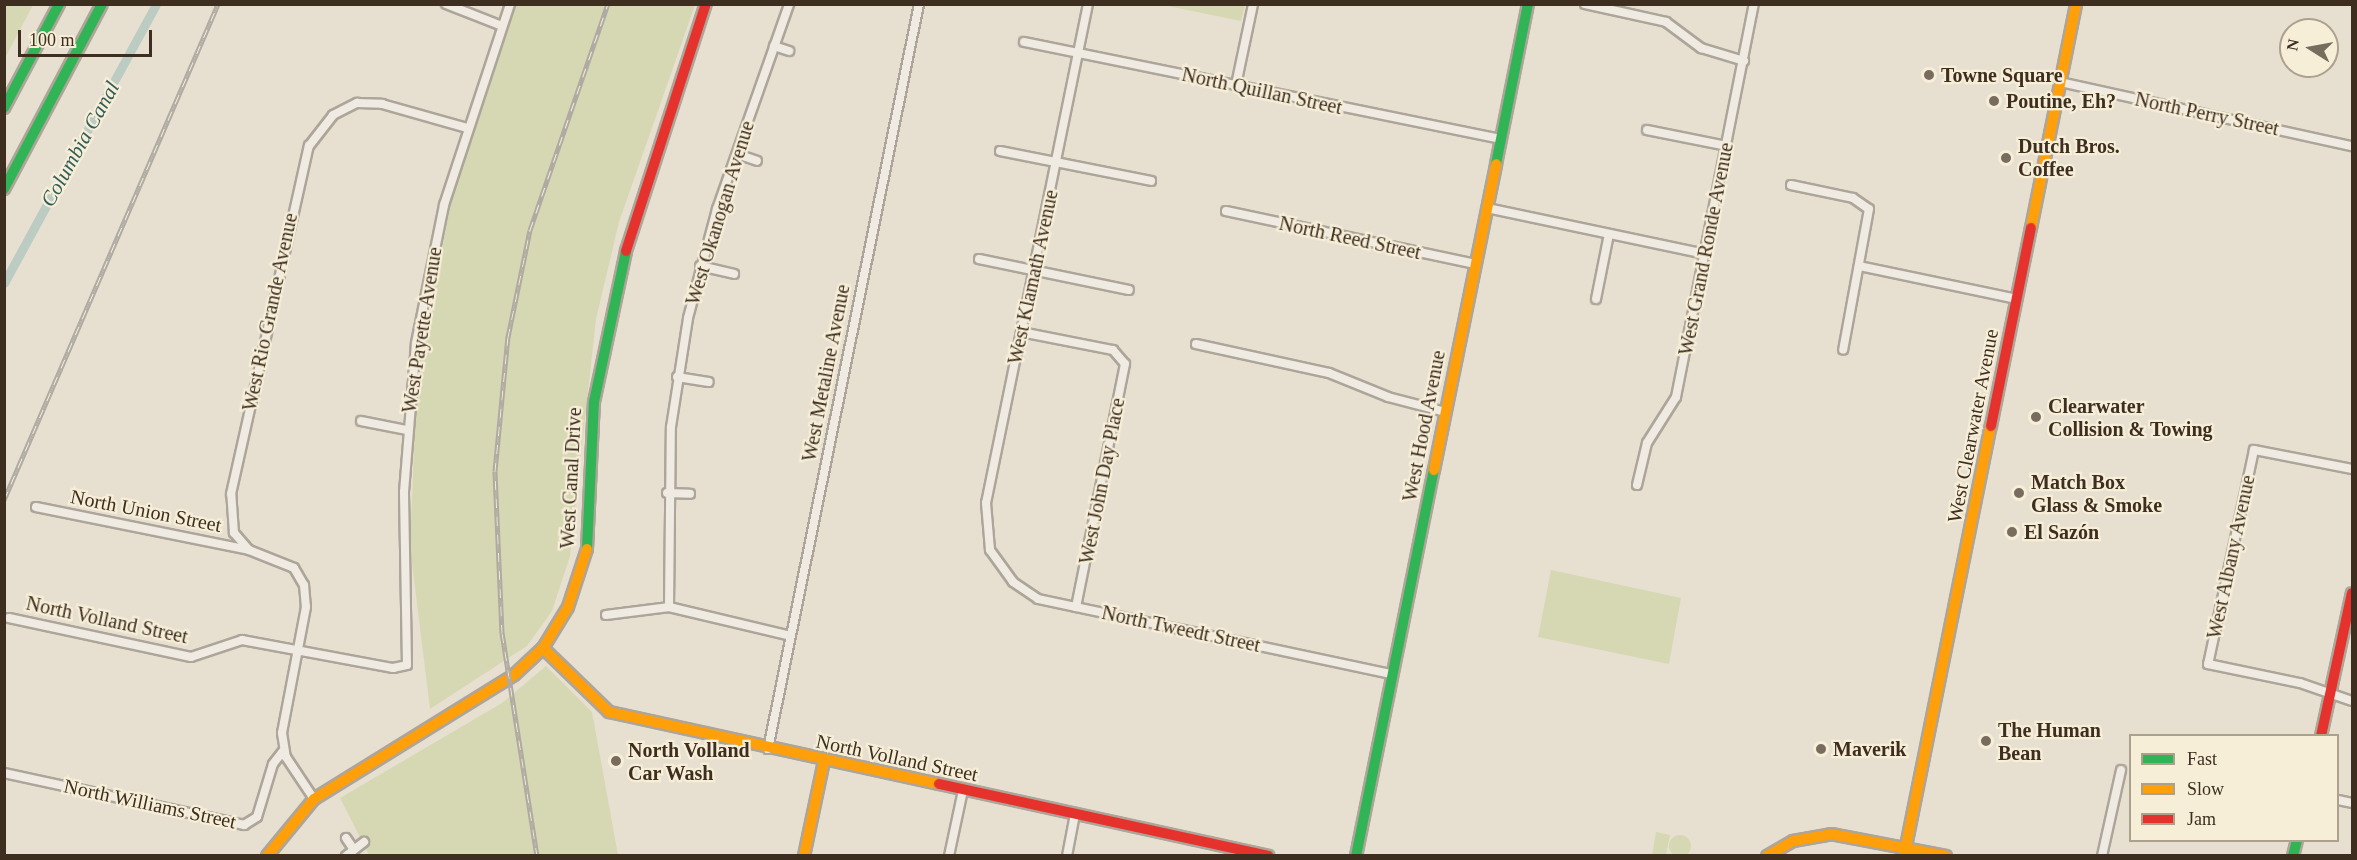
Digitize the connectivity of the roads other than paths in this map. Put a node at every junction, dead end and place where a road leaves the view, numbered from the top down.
1 (58, 4) edge
2 (102, 4) edge
3 (446, 4) edge
4 (510, 4) edge
5 (706, 4) edge
6 (789, 4) edge
7 (919, 4) edge
8 (1088, 4) edge
9 (1252, 4) edge
10 (1528, 4) edge
11 (1585, 4) edge
12 (1754, 4) edge
13 (2076, 4) edge
14 (502, 26) junction
15 (1024, 42) dead end
16 (774, 46) junction
17 (789, 51) dead end
18 (1078, 53) junction
19 (1744, 62) junction
20 (2060, 82) junction
21 (1236, 85) junction
22 (4, 108) edge
23 (467, 129) junction
24 (1647, 130) dead end
25 (1501, 139) junction
26 (1727, 146) junction
27 (2352, 146) edge
28 (1000, 151) dead end
29 (736, 154) junction
30 (756, 161) dead end
31 (1056, 162) junction
32 (1151, 181) dead end
33 (1791, 185) dead end
34 (4, 189) edge
35 (1487, 208) junction
36 (1226, 211) dead end
37 (1609, 234) junction
38 (1705, 254) junction
39 (979, 259) dead end
40 (1475, 264) junction
41 (700, 266) junction
42 (1859, 266) junction
43 (1034, 270) junction
44 (734, 274) dead end
45 (1129, 290) dead end
46 (1596, 299) dead end
47 (2017, 299) junction
48 (1021, 332) junction
49 (1196, 344) dead end
50 (1843, 350) dead end
51 (676, 377) junction
52 (709, 382) dead end
53 (1445, 412) junction
54 (361, 421) dead end
55 (407, 430) junction
56 (2352, 469) edge
57 (1637, 485) dead end
58 (667, 493) junction
59 (690, 494) dead end
60 (36, 507) dead end
61 (249, 550) junction
62 (990, 550) joint
63 (2352, 593) edge
64 (669, 607) junction
65 (1076, 607) junction
66 (606, 615) dead end
67 (9, 618) dead end
68 (791, 636) junction
69 (543, 648) junction
70 (298, 650) junction
71 (407, 665) joint
72 (1392, 674) junction
73 (2331, 691) junction
74 (2352, 702) edge
75 (2321, 734) edge
76 (768, 749) junction
77 (284, 750) junction
78 (824, 761) junction
79 (2121, 770) dead end
80 (4, 773) edge
81 (963, 790) junction
82 (314, 799) junction
83 (1075, 814) junction
84 (346, 838) dead end
85 (364, 842) dead end
86 (354, 849) junction
87 (1905, 851) edge
88 (1233, 852) edge
89 (267, 855) edge
90 (346, 855) edge
91 (804, 855) edge
92 (950, 855) edge
93 (1067, 855) edge
94 (1268, 855) edge
95 (1356, 855) edge
96 (1767, 855) edge
97 (1946, 855) edge
98 (2102, 855) edge

1 - 22 main road
2 - 34 main road
3 - 14 street
4 - 14 street, West Payette Avenue
5 - 69 main road, West Canal Drive
6 - 16 street, West Okanogan Avenue
7 - 68 street, West Metaline Avenue
8 - 18 street, West Klamath Avenue
9 - 21 street
10 - 25 main road, West Hood Avenue
11 - 19 street
12 - 19 street, West Grand Ronde Avenue
13 - 20 main road, West Clearwater Avenue
14 - 23 street, West Payette Avenue
15 - 18 street, North Quillan Street
16 - 17 street
16 - 29 street, West Okanogan Avenue
18 - 21 street, North Quillan Street
18 - 31 street, West Klamath Avenue
19 - 26 street, West Grand Ronde Avenue
20 - 27 street, North Perry Street
20 - 47 main road, West Clearwater Avenue
21 - 25 street, North Quillan Street
23 - 55 street, West Payette Avenue
23 - 61 street, West Rio Grande Avenue
24 - 26 street
25 - 35 main road, West Hood Avenue
26 - 38 street, West Grand Ronde Avenue
28 - 31 street
29 - 30 street
29 - 41 street, West Okanogan Avenue
31 - 32 street
31 - 43 street, West Klamath Avenue
33 - 42 street
35 - 37 street
35 - 40 main road, West Hood Avenue
36 - 40 street, North Reed Street
37 - 38 street
37 - 46 street
38 - 57 street, West Grand Ronde Avenue
39 - 43 street
40 - 53 main road, West Hood Avenue
41 - 44 street
41 - 51 street, West Okanogan Avenue
42 - 47 street
42 - 50 street
43 - 45 street
43 - 48 street, West Klamath Avenue
47 - 87 main road, West Clearwater Avenue
48 - 62 street, West Klamath Avenue
48 - 65 street, West John Day Place
49 - 53 street
51 - 52 street
51 - 58 street, West Okanogan Avenue
53 - 72 main road, West Hood Avenue
54 - 55 street
55 - 71 street, West Payette Avenue
56 - 73 street, West Albany Avenue
58 - 59 street
58 - 64 street, West Okanogan Avenue
60 - 61 street, North Union Street
61 - 70 street, North Union Street
62 - 65 street, North Tweedt Street
63 - 73 main road
64 - 66 street
64 - 68 street
65 - 72 street, North Tweedt Street
67 - 70 street, North Volland Street
68 - 76 street, West Metaline Avenue
69 - 76 main road, North Volland Street
69 - 82 main road, West Canal Drive
70 - 71 street, North Volland Street
70 - 77 street, North Union Street
72 - 95 main road, West Hood Avenue
73 - 74 street
73 - 75 main road
76 - 78 main road, North Volland Street
77 - 80 street, North Williams Street
77 - 82 street
78 - 81 main road, North Volland Street
78 - 91 main road
79 - 98 street
81 - 83 main road, North Volland Street
81 - 92 street
82 - 89 main road, West Canal Drive
83 - 88 main road, North Volland Street
83 - 93 street
84 - 86 street
85 - 86 street
86 - 90 street
87 - 96 main road
87 - 97 main road
88 - 94 main road, North Volland Street

